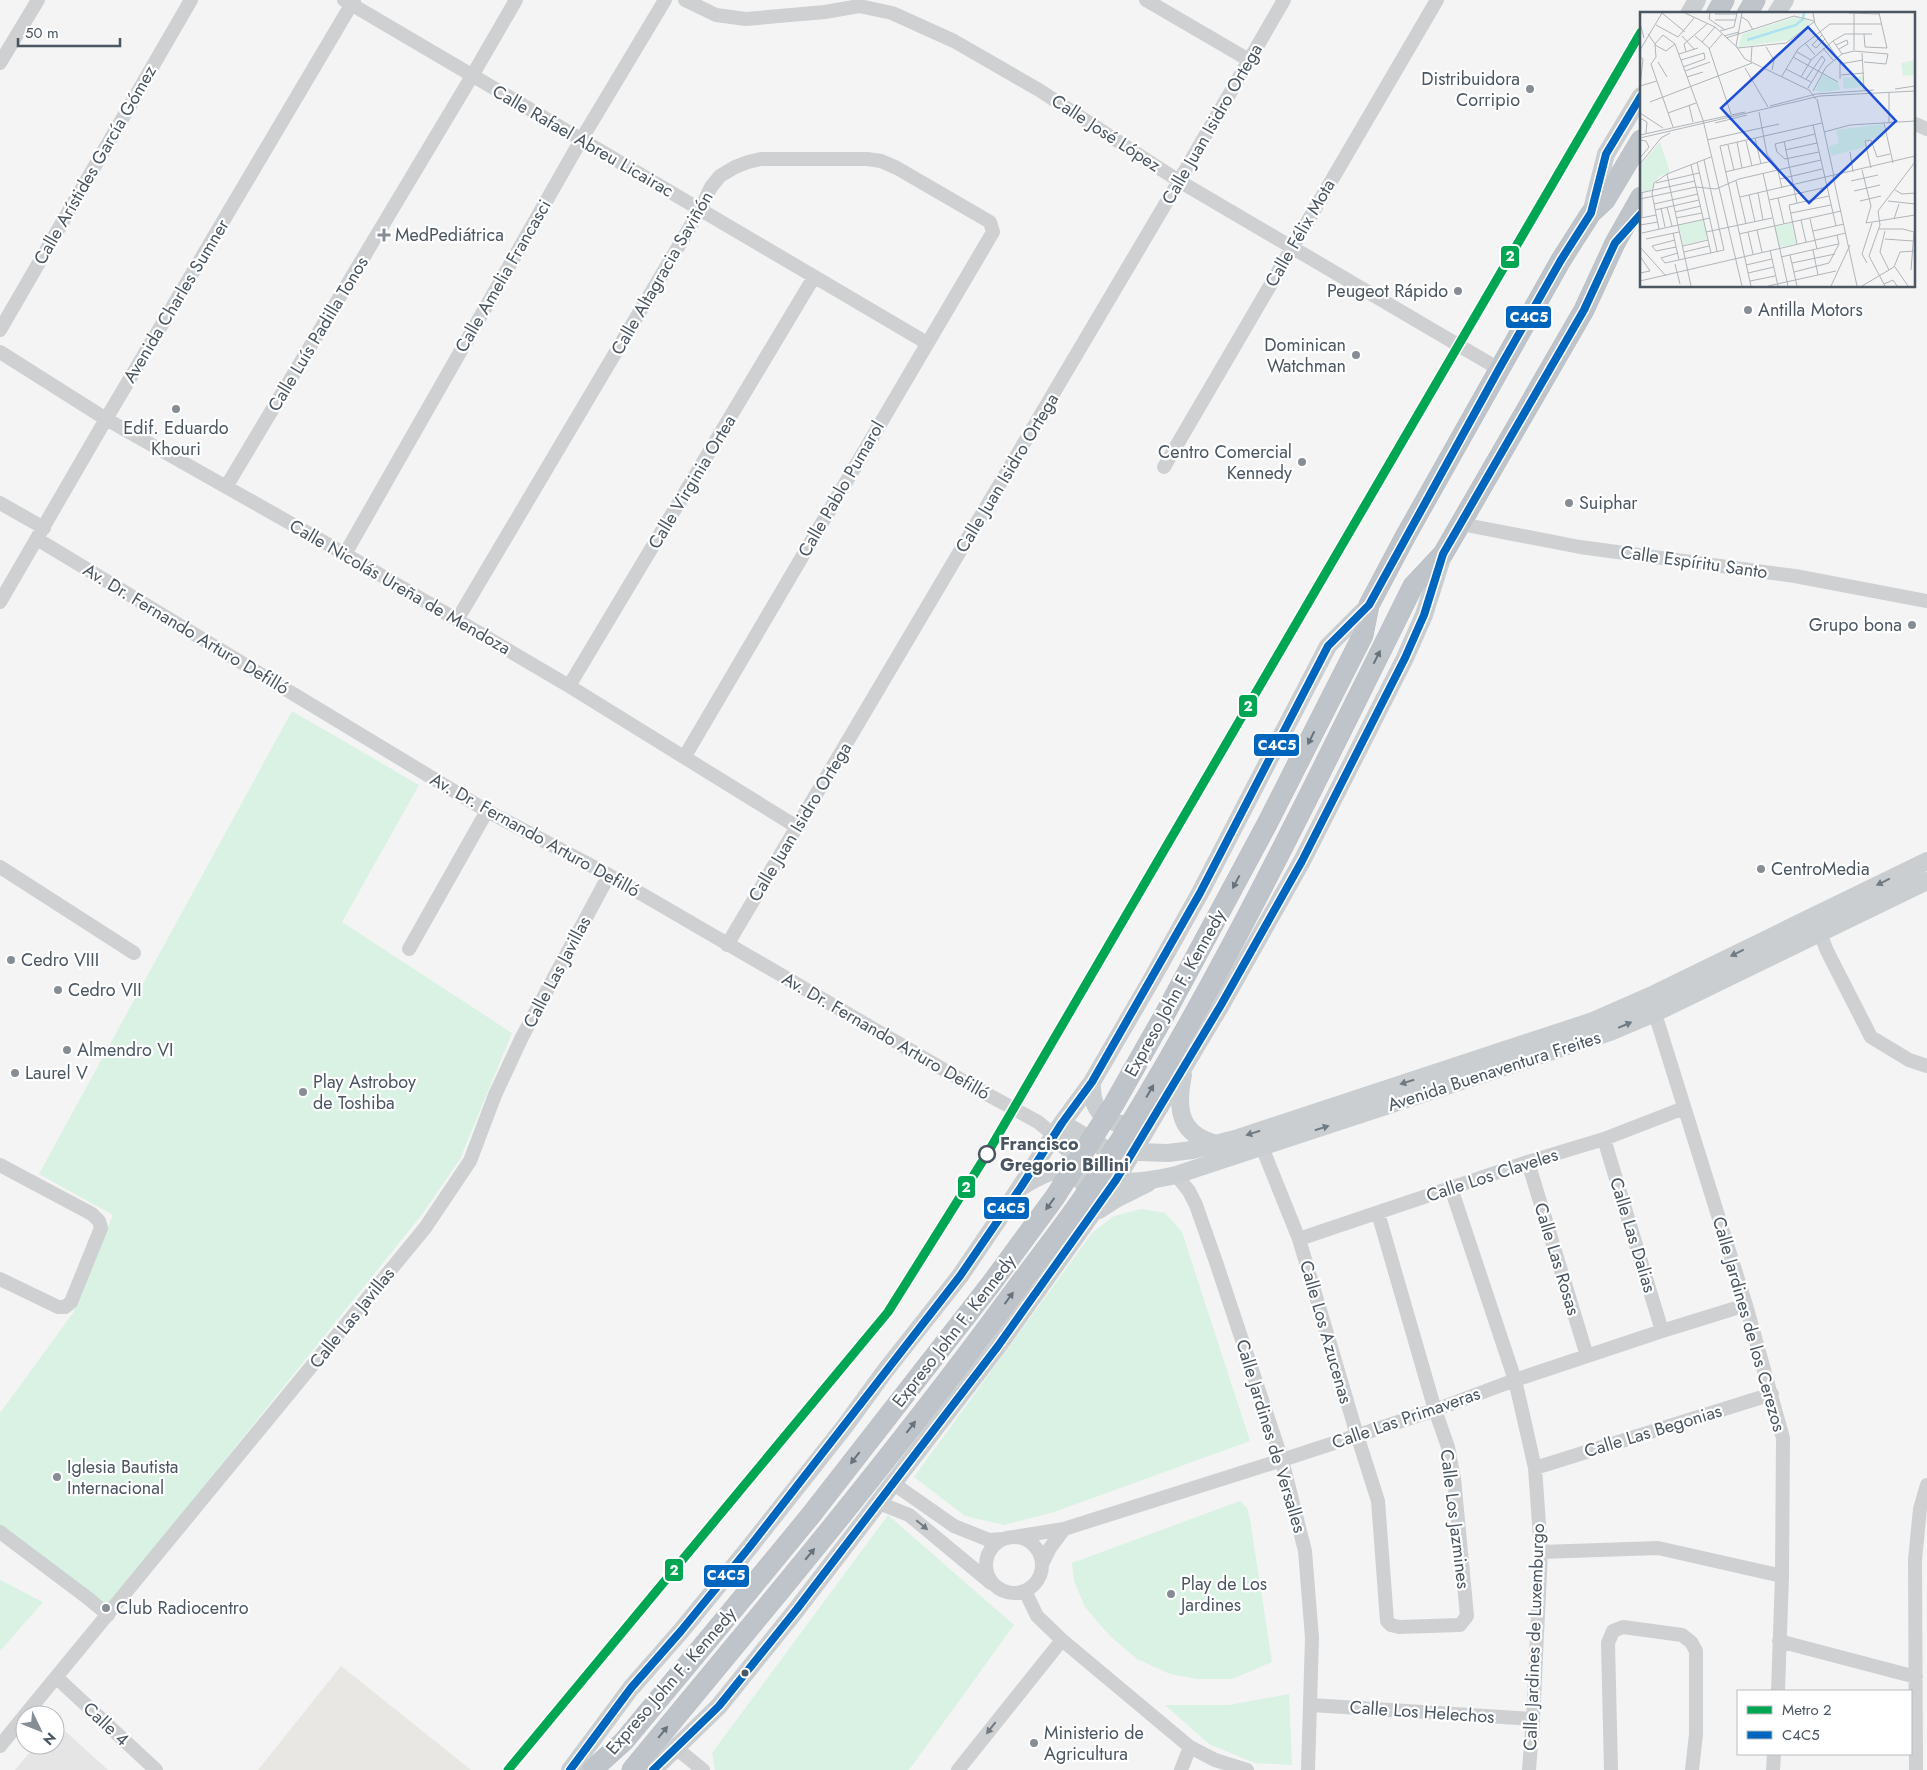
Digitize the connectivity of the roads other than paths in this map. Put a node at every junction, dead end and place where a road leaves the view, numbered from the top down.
1 (38, 0) edge
2 (191, 0) edge
3 (516, 0) edge
4 (665, 0) edge
5 (685, 0) edge
6 (1146, 0) edge
7 (1284, 0) edge
8 (1437, 0) edge
9 (1697, 0) edge
10 (1724, 0) edge
11 (1755, 0) edge
12 (1785, 0) edge
13 (350, 2) edge
14 (828, 6) edge
15 (1690, 12) edge
16 (1717, 12) edge
17 (1748, 12) edge
18 (1777, 12) edge
19 (1249, 60) junction
20 (0, 63) edge
21 (472, 76) junction
22 (1640, 98) edge
23 (1914, 123) edge
24 (1927, 129) edge
25 (581, 140) junction
26 (1640, 142) edge
27 (1179, 181) junction
28 (1640, 199) edge
29 (700, 210) junction
30 (1591, 213) junction
31 (1640, 215) edge
32 (990, 222) joint
33 (1615, 243) junction
34 (1293, 247) junction
35 (814, 277) junction
36 (0, 330) edge
37 (927, 343) junction
38 (0, 352) edge
39 (1499, 369) junction
40 (106, 419) junction
41 (1164, 467) dead end
42 (226, 486) junction
43 (0, 503) edge
44 (1461, 524) junction
45 (40, 534) junction
46 (345, 554) junction
47 (1443, 554) junction
48 (1927, 601) edge
49 (0, 602) edge
50 (1369, 605) junction
51 (457, 620) junction
52 (569, 686) junction
53 (685, 756) junction
54 (487, 811) junction
55 (797, 827) junction
56 (1927, 861) edge
57 (0, 867) edge
58 (609, 875) junction
59 (1927, 881) edge
60 (1820, 933) junction
61 (728, 945) junction
62 (409, 949) dead end
63 (134, 953) dead end
64 (1653, 1004) junction
65 (1184, 1066) junction
66 (1927, 1066) edge
67 (1092, 1082) junction
68 (1684, 1108) junction
69 (1154, 1118) junction
70 (1058, 1129) junction
71 (1604, 1139) junction
72 (1218, 1144) junction
73 (1262, 1147) junction
74 (1133, 1152) junction
75 (1528, 1162) junction
76 (0, 1165) edge
77 (1176, 1175) junction
78 (1116, 1180) junction
79 (1153, 1180) junction
80 (1021, 1187) junction
81 (1450, 1188) junction
82 (1378, 1213) junction
83 (1089, 1218) junction
84 (1299, 1239) junction
85 (0, 1279) edge
86 (1746, 1305) junction
87 (1662, 1331) junction
88 (1587, 1356) junction
89 (1515, 1380) junction
90 (1772, 1394) junction
91 (1435, 1410) junction
92 (1357, 1435) junction
93 (1282, 1460) junction
94 (1535, 1468) junction
95 (894, 1484) junction
96 (1927, 1485) edge
97 (879, 1503) junction
98 (1064, 1529) junction
99 (0, 1532) edge
100 (1010, 1538) junction
101 (1541, 1552) junction
102 (1042, 1564) junction
103 (1782, 1576) junction
104 (994, 1586) junction
105 (1025, 1591) junction
106 (108, 1615) junction
107 (1463, 1623) joint
108 (1062, 1640) junction
109 (1779, 1641) junction
110 (56, 1677) junction
111 (1916, 1677) junction
112 (1778, 1690) edge
113 (33, 1705) edge
114 (1311, 1705) junction
115 (1533, 1719) junction
116 (15, 1727) edge
117 (0, 1746) edge
118 (1190, 1747) junction
119 (676, 1748) junction
120 (1774, 1755) edge
121 (156, 1770) edge
122 (570, 1770) edge
123 (592, 1770) edge
124 (632, 1770) edge
125 (653, 1770) edge
126 (703, 1770) edge
127 (958, 1770) edge
128 (1181, 1770) edge
129 (1248, 1770) edge
130 (1308, 1770) edge
131 (1529, 1770) edge
132 (1611, 1770) edge
133 (1692, 1770) edge
134 (1772, 1770) edge
135 (1916, 1770) edge

1 - 20 street
2 - 36 street, Calle Arístides García Gómez
3 - 21 street, Calle Luís Padilla Tonos
4 - 25 street, Calle Amelia Francasci
5 - 14 street, Calle José López
6 - 19 street
7 - 19 street, Calle Juan Isidro Ortega
8 - 34 street, Calle Félix Mota
9 - 15 main road
10 - 16 highway
11 - 17 highway
12 - 18 main road
13 - 21 street, Calle Rafael Abreu Licairac
13 - 40 street, Avenida Charles Sumner
14 - 27 street, Calle José López
19 - 27 street, Calle Juan Isidro Ortega
21 - 25 street, Calle Rafael Abreu Licairac
21 - 42 street, Calle Luís Padilla Tonos
22 - 30 main road
23 - 24 street
25 - 29 street, Calle Rafael Abreu Licairac
25 - 46 street, Calle Amelia Francasci
26 - 30 highway, Expreso John F. Kennedy
27 - 34 street, Calle José López
27 - 55 street, Calle Juan Isidro Ortega
28 - 33 highway, Expreso John F. Kennedy
29 - 32 street, Calle Altagracia Saviñón
29 - 35 street, Calle Rafael Abreu Licairac
29 - 51 street, Calle Altagracia Saviñón
30 - 39 highway, Expreso John F. Kennedy
31 - 33 main road
32 - 37 street, Calle Pablo Pumarol
33 - 44 highway, Expreso John F. Kennedy
34 - 39 street, Calle José López
34 - 41 street, Calle Félix Mota
35 - 37 street, Calle Rafael Abreu Licairac
35 - 52 street, Calle Virginia Ortea
37 - 53 street, Calle Pablo Pumarol
38 - 40 street, Calle Nicolás Ureña de Mendoza
39 - 50 highway, Expreso John F. Kennedy
40 - 42 street, Calle Nicolás Ureña de Mendoza
40 - 45 street, Avenida Charles Sumner
42 - 46 street, Calle Nicolás Ureña de Mendoza
43 - 45 street, Av. Dr. Fernando Arturo Defilló
44 - 47 highway, Expreso John F. Kennedy
44 - 48 street, Calle Espíritu Santo
45 - 49 street, Avenida Charles Sumner
45 - 54 street, Av. Dr. Fernando Arturo Defilló
46 - 51 street, Calle Nicolás Ureña de Mendoza
47 - 65 main road
124 -> 47 highway, Expreso John F. Kennedy, bridge
50 - 67 main road
50 -> 123 highway, Expreso John F. Kennedy, bridge
51 - 52 street, Calle Nicolás Ureña de Mendoza
52 - 53 street, Calle Nicolás Ureña de Mendoza
53 - 55 street, Calle Nicolás Ureña de Mendoza
54 - 58 street, Av. Dr. Fernando Arturo Defilló
54 - 62 street
55 - 61 street, Calle Juan Isidro Ortega
56 -> 64 main road, Avenida Buenaventura Freites
57 - 63 street
58 - 61 street, Av. Dr. Fernando Arturo Defilló
58 - 106 street, Calle Las Javillas
59 - 60 main road, Avenida Buenaventura Freites
60 - 64 main road, Avenida Buenaventura Freites
60 - 66 street
61 - 70 street, Av. Dr. Fernando Arturo Defilló
64 - 68 street, Calle Jardines de los Cerezos
64 -> 72 main road, Avenida Buenaventura Freites
73 -> 64 main road, Avenida Buenaventura Freites
65 - 69 main road
65 - 72 main road
67 - 69 main road
67 - 70 main road
68 - 71 street, Calle Los Claveles
68 - 86 street, Calle Jardines de los Cerezos
69 - 74 main road
70 - 74 main road, Avenida Buenaventura Freites
70 - 78 main road, Avenida Buenaventura Freites
70 - 80 main road
71 - 75 street, Calle Los Claveles
71 - 87 street, Calle Las Dalias
72 - 74 main road, Avenida Buenaventura Freites
73 - 77 main road, Avenida Buenaventura Freites
73 - 84 street, Calle Los Azucenas
74 - 78 main road
75 - 81 street, Calle Los Claveles
75 - 88 street, Calle Las Rosas
76 - 85 street
77 - 79 main road, Avenida Buenaventura Freites
77 - 93 street, Calle Jardines de Versalles
78 - 79 main road, Avenida Buenaventura Freites
78 - 83 main road
79 - 83 main road
80 - 83 main road
80 - 122 main road
81 - 82 street, Calle Los Claveles
81 - 89 street, Calle Jardines de Luxemburgo
82 - 84 street, Calle Los Claveles
82 - 91 street, Calle Los Jazmines
83 - 95 main road
84 - 92 street, Calle Los Azucenas
86 - 87 street, Calle Las Primaveras
86 - 90 street, Calle Jardines de los Cerezos
87 - 88 street, Calle Las Primaveras
88 - 89 street, Calle Las Primaveras
89 - 91 street, Calle Las Primaveras
89 - 94 street, Calle Jardines de Luxemburgo
90 - 94 street, Calle Las Begonias
90 - 103 street, Calle Jardines de los Cerezos
91 - 92 street, Calle Las Primaveras
91 - 107 street, Calle Los Jazmines
92 - 93 street, Calle Las Primaveras
92 - 107 street, Calle Los Azucenas
93 - 98 street, Calle Las Primaveras
93 - 114 street, Calle Jardines de Versalles
94 - 101 street, Calle Jardines de Luxemburgo
95 - 97 main road
95 - 100 street, Calle Las Primaveras
96 - 111 street
97 -> 104 street
97 - 119 main road
98 - 100 street, Calle Las Primaveras
98 - 102 street
99 - 106 street
100 - 102 street
100 - 104 street
101 - 103 street
101 - 115 street, Calle Jardines de Luxemburgo
102 - 105 street
103 - 109 street, Calle Jardines de los Cerezos
104 - 105 street
105 - 108 street
106 - 110 street, Calle Las Javillas
108 - 118 street
108 -> 127 street
109 - 111 street
109 - 112 street, Calle Jardines de los Cerezos
110 - 113 street, Calle Las Javillas
110 - 121 street, Calle 4
111 - 135 street
114 - 115 street, Calle Los Helechos
114 - 130 street, Calle Jardines de Versalles
115 - 131 street, Calle Jardines de Luxemburgo
116 - 117 street, Calle Las Javillas
118 - 128 street
118 - 129 street
119 - 125 main road
119 - 126 street
120 - 134 street
132 - 133 street

